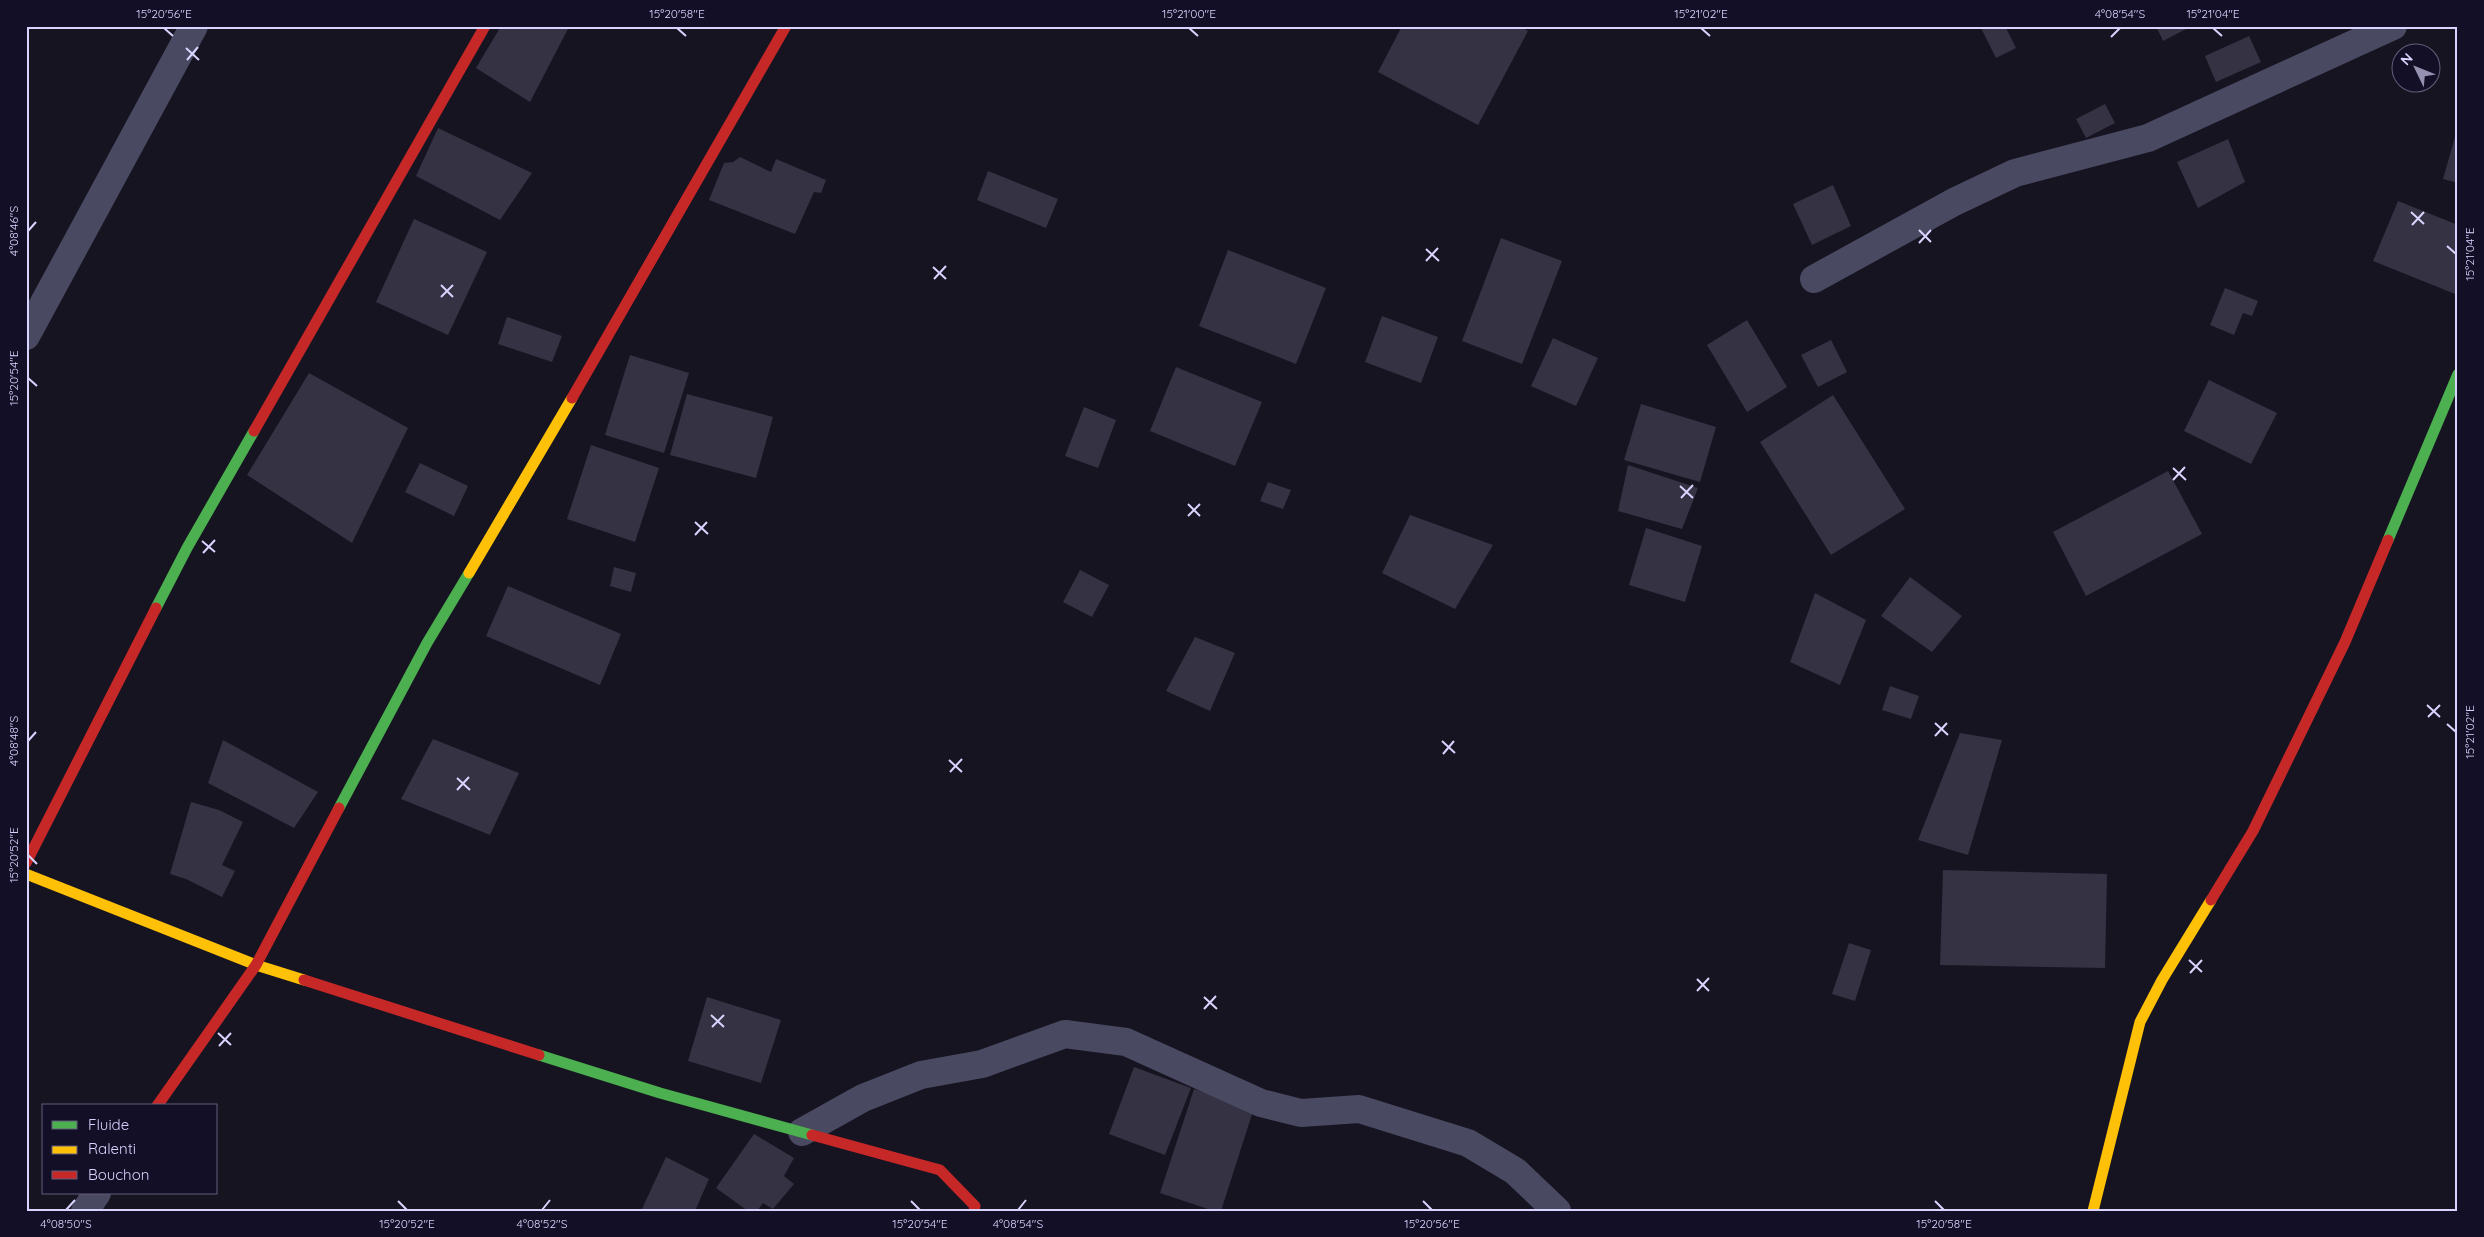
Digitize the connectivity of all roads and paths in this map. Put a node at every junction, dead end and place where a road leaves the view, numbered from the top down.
1 (194, 26) edge
2 (485, 26) edge
3 (786, 26) edge
4 (2393, 26) edge
5 (1814, 279) dead end
6 (26, 336) edge
7 (2458, 374) edge
8 (26, 863) edge
9 (26, 874) edge
10 (256, 965) junction
11 (158, 1104) edge
12 (802, 1132) junction
13 (96, 1194) edge
14 (86, 1211) edge
15 (974, 1211) edge
16 (1557, 1211) edge
17 (2093, 1211) edge

1 - 6 street
2 - 8 street
3 - 10 street
4 - 5 street
7 - 17 street
9 - 10 street
10 - 11 street
10 - 12 street
12 - 15 street
12 - 16 street
13 - 14 street

